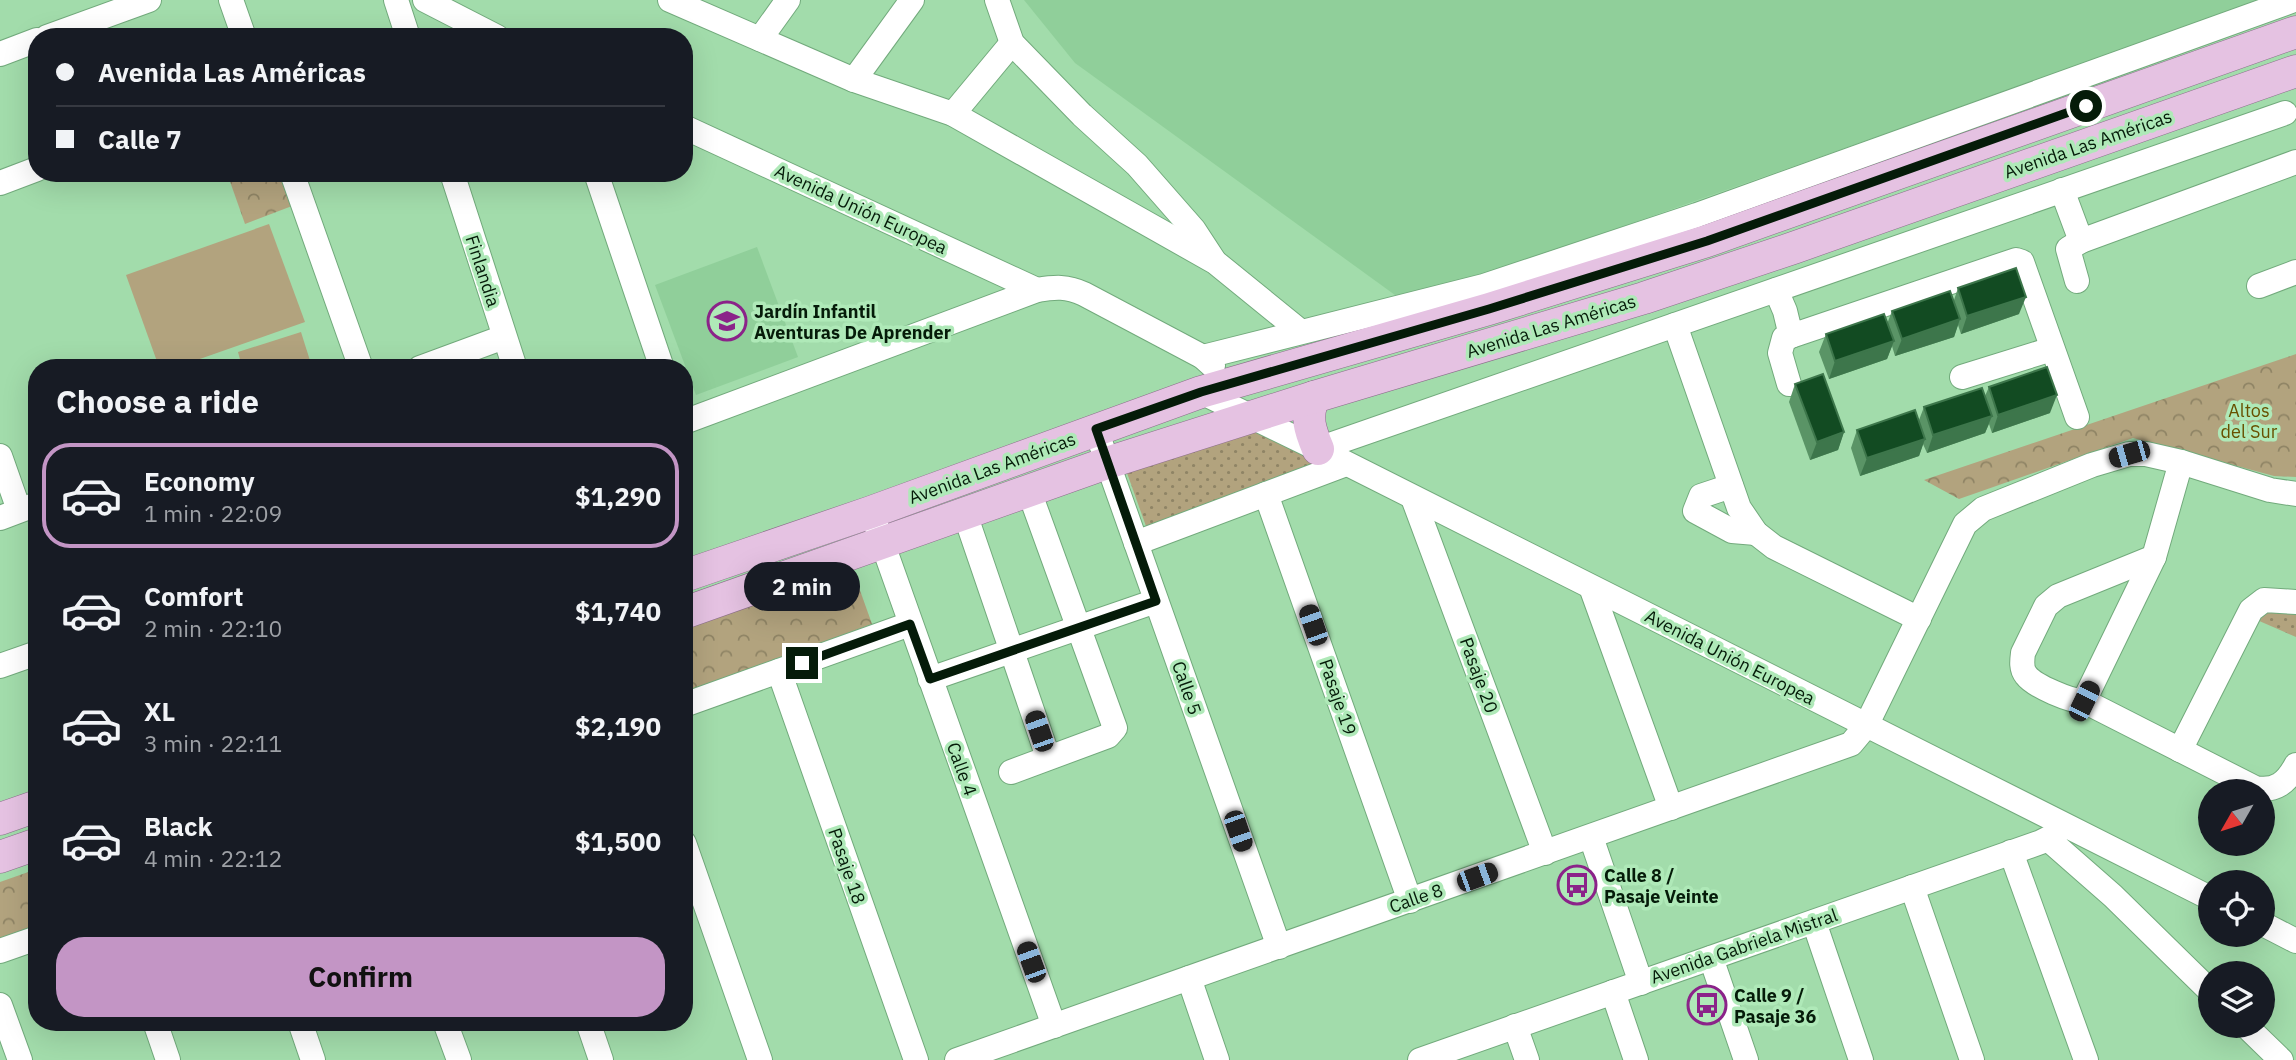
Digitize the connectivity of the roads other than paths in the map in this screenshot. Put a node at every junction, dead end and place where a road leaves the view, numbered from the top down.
1 (149, 0) edge
2 (231, 0) edge
3 (396, 0) edge
4 (425, 0) edge
5 (670, 0) edge
6 (788, 0) edge
7 (912, 0) edge
8 (997, 0) edge
9 (2294, 0) edge
10 (72, 28) edge
11 (241, 28) edge
12 (405, 28) edge
13 (479, 28) edge
14 (2296, 32) edge
15 (760, 40) junction
16 (28, 43) edge
17 (1012, 43) junction
18 (0, 54) edge
19 (2296, 71) edge
20 (854, 80) junction
21 (2285, 113) dead end
22 (953, 114) junction
23 (693, 131) edge
24 (2296, 162) edge
25 (28, 172) edge
26 (295, 182) edge
27 (455, 182) edge
28 (599, 182) edge
29 (0, 183) edge
30 (2062, 190) junction
31 (2081, 242) junction
32 (1215, 262) junction
33 (2296, 272) edge
34 (2077, 281) dead end
35 (2259, 286) dead end
36 (1037, 290) junction
37 (1776, 290) junction
38 (1675, 325) junction
39 (1300, 331) junction
40 (1791, 336) junction
41 (505, 337) junction
42 (2052, 349) junction
43 (1203, 357) junction
44 (358, 359) edge
45 (445, 359) edge
46 (512, 359) edge
47 (659, 359) edge
48 (1267, 372) junction
49 (1962, 377) dead end
50 (1234, 382) junction
51 (1789, 384) dead end
52 (1201, 392) junction
53 (1314, 397) junction
54 (1250, 417) junction
55 (2077, 417) dead end
56 (693, 419) edge
57 (1096, 429) junction
58 (1318, 449) junction
59 (0, 456) edge
60 (2181, 462) junction
61 (1107, 463) junction
62 (1346, 464) junction
63 (1731, 486) junction
64 (1030, 491) junction
65 (1266, 494) junction
66 (2296, 494) edge
67 (1413, 498) junction
68 (19, 511) edge
69 (871, 512) junction
70 (965, 514) junction
71 (1756, 533) junction
72 (882, 543) junction
73 (1136, 543) junction
74 (2154, 557) junction
75 (693, 573) edge
76 (1591, 587) junction
77 (1156, 601) junction
78 (2296, 602) edge
79 (693, 610) edge
80 (1919, 619) junction
81 (910, 624) junction
82 (1078, 629) junction
83 (1012, 652) junction
84 (28, 656) edge
85 (0, 666) edge
86 (779, 671) junction
87 (930, 679) junction
88 (2084, 701) junction
89 (693, 702) edge
90 (1866, 726) junction
91 (2180, 750) junction
92 (1048, 757) junction
93 (2296, 765) edge
94 (1011, 772) dead end
95 (1671, 808) junction
96 (28, 809) edge
97 (0, 819) edge
98 (2056, 832) junction
99 (1591, 837) junction
100 (28, 847) edge
101 (2011, 852) junction
102 (1545, 853) junction
103 (0, 857) edge
104 (2128, 858) junction
105 (693, 868) edge
106 (1912, 887) junction
107 (2198, 892) edge
108 (2113, 896) junction
109 (1410, 901) junction
110 (1814, 922) junction
111 (2275, 930) edge
112 (28, 941) edge
113 (2296, 941) edge
114 (1279, 947) junction
115 (0, 951) edge
116 (1711, 958) junction
117 (1189, 978) junction
118 (2198, 979) edge
119 (1641, 983) junction
120 (1613, 992) junction
121 (0, 1005) edge
122 (1054, 1026) junction
123 (1516, 1026) junction
124 (158, 1031) edge
125 (303, 1031) edge
126 (449, 1031) edge
127 (591, 1031) edge
128 (2258, 1038) edge
129 (20, 1060) edge
130 (168, 1060) edge
131 (313, 1060) edge
132 (459, 1060) edge
133 (601, 1060) edge
134 (761, 1060) edge
135 (916, 1060) edge
136 (957, 1060) edge
137 (1217, 1060) edge
138 (1420, 1060) edge
139 (1527, 1060) edge
140 (1636, 1060) edge
141 (1746, 1060) edge
142 (1861, 1060) edge
143 (1972, 1060) edge
144 (2086, 1060) edge
145 (2281, 1060) edge

1 - 10 street
2 - 11 street
3 - 12 street
4 - 13 street
5 - 15 street
6 - 15 street
7 - 20 street
8 - 17 street
9 - 39 street
14 - 48 main road, Avenida Las Américas
15 - 20 street
16 - 18 street
17 - 22 street
17 - 32 street
19 - 53 main road, Avenida Las Américas
20 - 22 street
21 - 30 street, Avenida Las Américas
22 - 32 street
23 - 36 street, Avenida Unión Europea
24 - 31 street
25 - 29 street
26 - 44 street
27 - 41 street, Finlandia
28 - 47 street
30 - 31 street
30 - 37 street, Avenida Las Américas
31 - 34 street
32 - 39 street
33 - 35 street
36 - 43 street
36 - 56 street
37 - 38 street, Avenida Las Américas
37 - 40 street
38 - 58 street, Avenida Las Américas
38 - 63 street
39 - 43 street
40 - 42 street
40 - 51 street
41 - 45 street
41 - 46 street, Finlandia
42 - 49 street
42 - 55 street
43 - 50 street
48 - 50 main road, Avenida Las Américas
48 - 54 street
50 - 52 main road, Avenida Las Américas
52 - 54 street, Avenida Unión Europea
52 - 57 main road, Avenida Las Américas
53 - 54 main road, Avenida Las Américas
53 - 58 main road
54 - 58 street, Avenida Unión Europea
54 - 61 main road, Avenida Las Américas
57 - 61 street, Calle 5
57 - 69 main road, Avenida Las Américas
58 - 62 street, Avenida Unión Europea
59 - 68 street
60 - 66 street
60 - 74 street
60 - 80 street
61 - 64 main road, Avenida Las Américas
61 - 73 street, Calle 5
62 - 65 street
62 - 67 street, Avenida Unión Europea
63 - 71 street
63 - 71 street
64 - 70 main road, Avenida Las Américas
64 - 82 street
65 - 73 street
65 - 109 street, Pasaje 19
67 - 76 street, Avenida Unión Europea
67 - 102 street, Pasaje 20
69 - 72 street, Calle 4
69 - 75 main road, Avenida Las Américas
70 - 72 main road, Avenida Las Américas
70 - 83 street
71 - 80 street
72 - 79 main road, Avenida Las Américas
72 - 81 street, Calle 4
73 - 77 street, Calle 5
74 - 88 street
74 - 88 street
76 - 90 street, Avenida Unión Europea
76 - 95 street
77 - 82 street
77 - 114 street, Calle 5
78 - 91 street
80 - 90 street
81 - 86 street
81 - 87 street, Calle 4
82 - 83 street
82 - 92 street
83 - 87 street
83 - 92 street
84 - 85 street
86 - 89 street
86 - 135 street, Pasaje 18
87 - 122 street, Calle 4
88 - 91 street
90 - 95 street, Calle 8
90 - 98 street, Avenida Unión Europea
91 - 93 street
92 - 94 street
95 - 99 street, Calle 8
96 - 97 main road
98 - 101 street, Avenida Gabriela Mistral
98 - 104 street, Avenida Unión Europea
98 - 108 street
99 - 102 street, Calle 8
99 - 119 street
100 - 103 main road
101 - 106 street, Avenida Gabriela Mistral
101 - 144 street
102 - 109 street, Calle 8
104 - 107 street, Avenida Unión Europea
104 - 108 street
105 - 134 street
106 - 110 street, Avenida Gabriela Mistral
106 - 143 street
108 - 118 street
109 - 114 street, Calle 8
110 - 116 street, Avenida Gabriela Mistral
110 - 142 street
111 - 113 street
112 - 115 street
114 - 117 street, Calle 8
116 - 119 street, Avenida Gabriela Mistral
116 - 141 street
117 - 122 street, Calle 8
117 - 137 street
119 - 120 street, Avenida Gabriela Mistral
120 - 123 street, Avenida Gabriela Mistral
120 - 140 street
121 - 129 street
122 - 136 street, Calle 8
123 - 138 street, Avenida Gabriela Mistral
123 - 139 street
124 - 130 street
125 - 131 street
126 - 132 street
127 - 133 street
128 - 145 street

